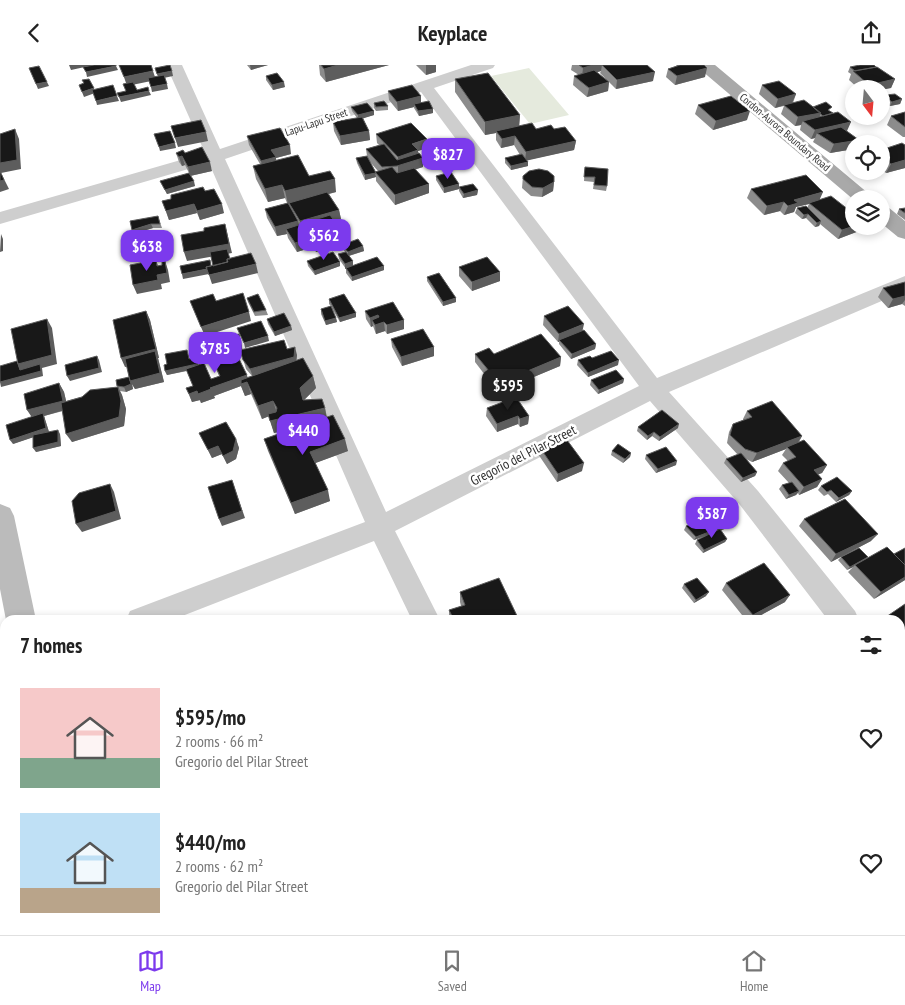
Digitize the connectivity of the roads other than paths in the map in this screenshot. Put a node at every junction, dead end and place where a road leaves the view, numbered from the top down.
1 (174, 65) edge
2 (487, 65) edge
3 (704, 65) edge
4 (424, 85) junction
5 (215, 156) junction
6 (854, 190) edge
7 (0, 218) edge
8 (890, 220) edge
9 (905, 232) edge
10 (905, 283) edge
11 (653, 389) junction
12 (0, 516) edge
13 (380, 527) junction
14 (19, 615) edge
15 (153, 615) edge
16 (424, 615) edge
17 (841, 615) edge

1 - 5 street
2 - 4 street, Lapu-Lapu Street
3 - 6 main road, Cordon-Aurora Boundary Road
4 - 5 street, Lapu-Lapu Street
4 - 11 street
5 - 7 street, Lapu-Lapu Street
5 - 13 street
8 - 9 main road
10 - 11 street, Gregorio del Pilar Street
11 - 13 street, Gregorio del Pilar Street
11 - 17 street
12 - 14 street
13 - 15 street, Gregorio del Pilar Street
13 - 16 street

